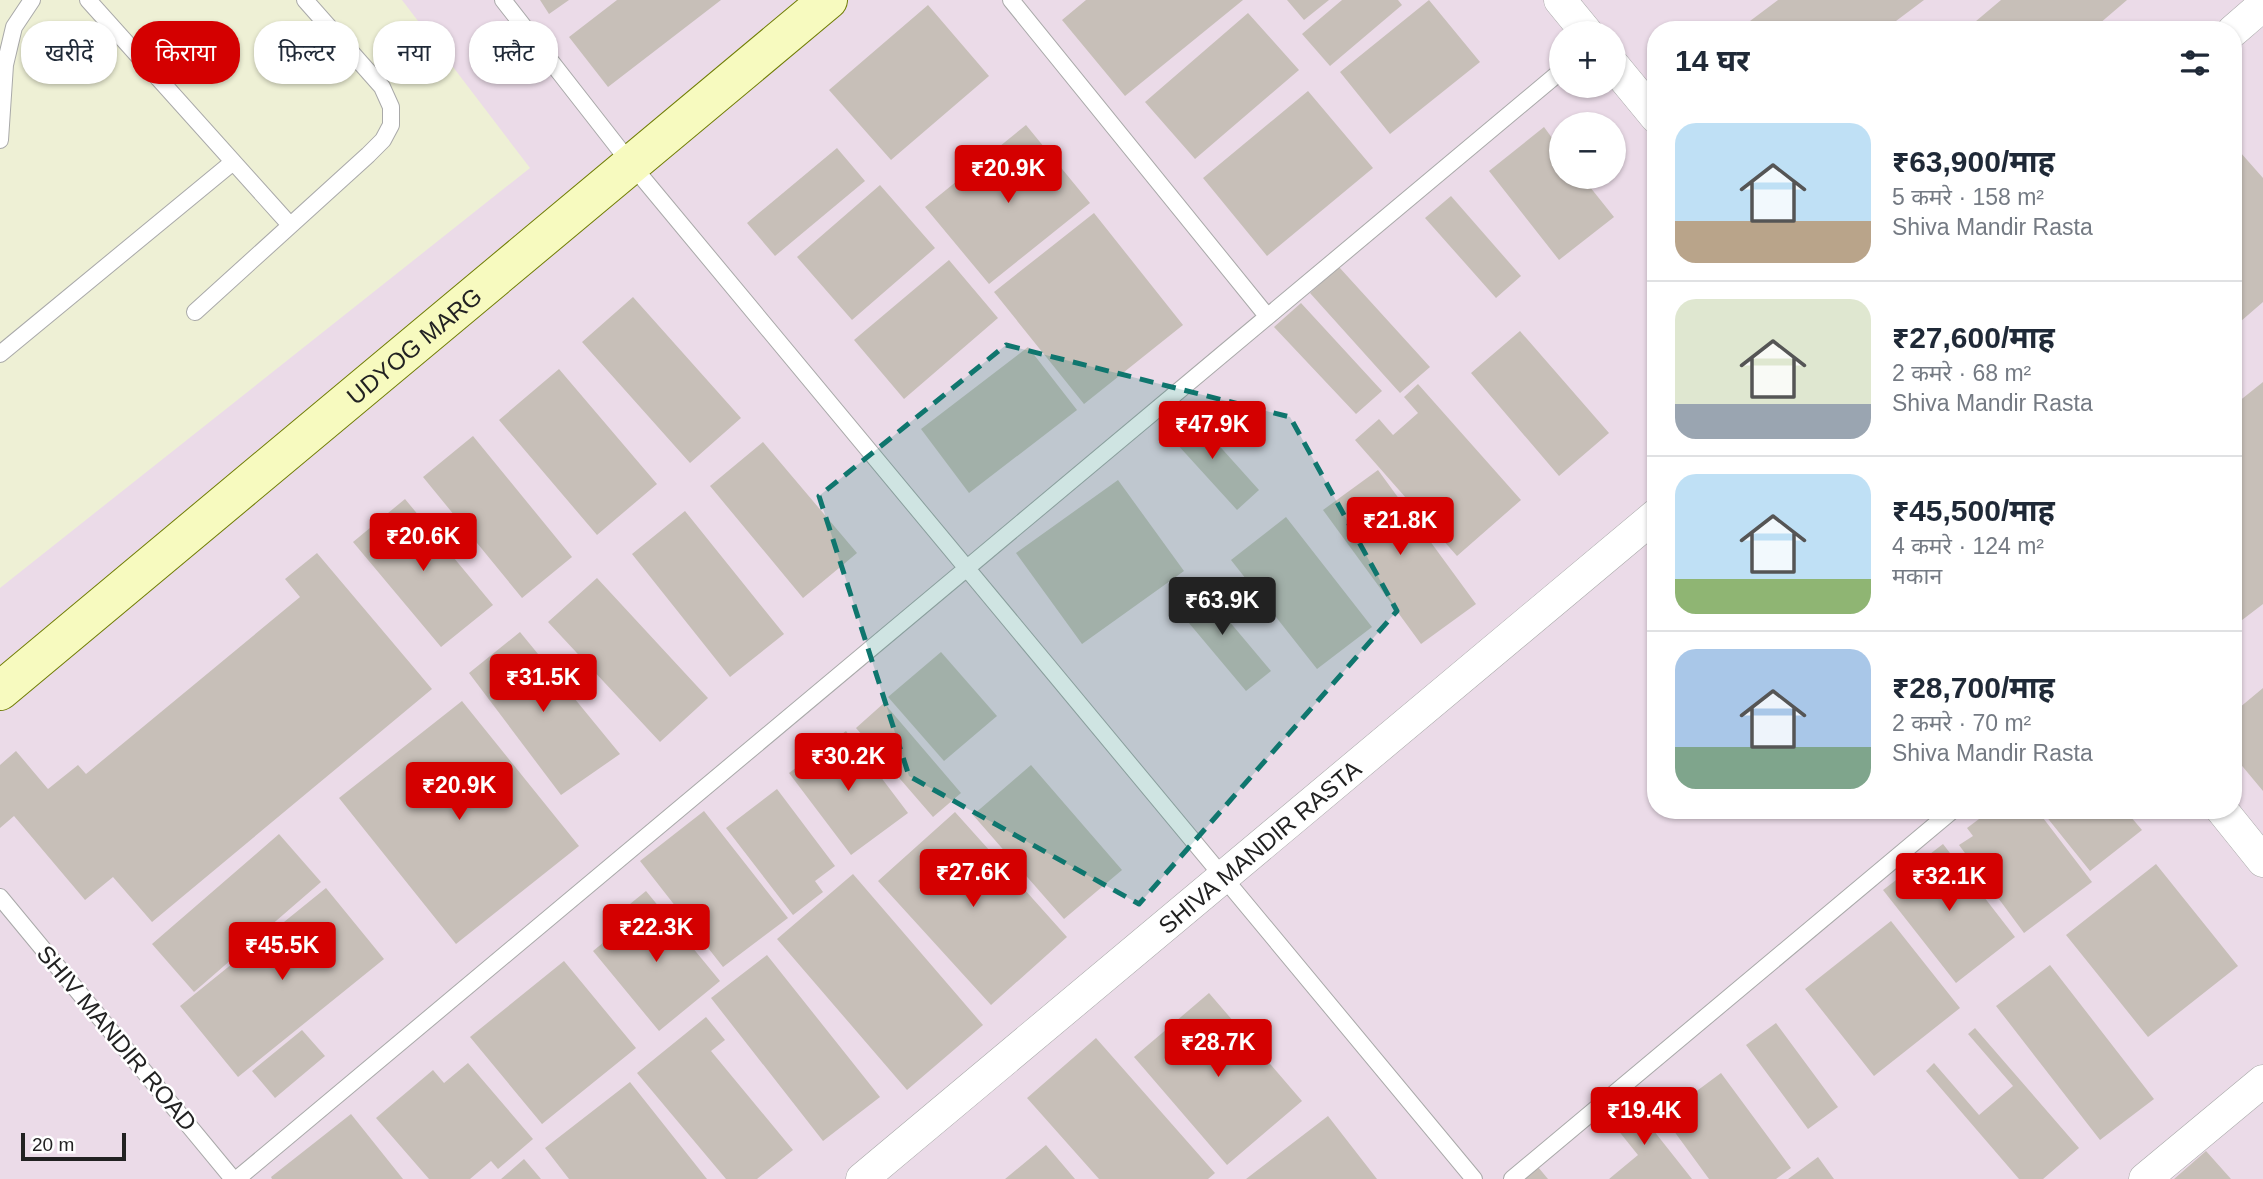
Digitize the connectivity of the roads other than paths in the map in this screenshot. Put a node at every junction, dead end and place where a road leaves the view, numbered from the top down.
1 (32, 0) edge
2 (88, 0) edge
3 (304, 0) edge
4 (503, 0) edge
5 (828, 0) edge
6 (1011, 0) edge
7 (1560, 0) edge
8 (2263, 5) edge
9 (1577, 21) edge
10 (2242, 23) edge
11 (1549, 81) edge
12 (1626, 81) edge
13 (1647, 106) edge
14 (0, 140) edge
15 (233, 162) junction
16 (631, 164) junction
17 (290, 225) junction
18 (195, 312) dead end
19 (1268, 316) junction
20 (0, 354) edge
21 (1647, 522) edge
22 (966, 568) junction
23 (0, 691) edge
24 (1942, 819) edge
25 (2229, 819) edge
26 (2263, 861) edge
27 (1223, 877) junction
28 (0, 897) edge
29 (2263, 1081) edge
30 (235, 1179) edge
31 (862, 1179) edge
32 (1474, 1179) edge
33 (1512, 1179) edge
34 (2144, 1179) edge

1 - 14 lane
2 - 15 lane
3 - 17 lane
4 - 16 lane
5 - 16 street, UDYOG MARG
6 - 19 lane
7 - 9 street
8 - 10 street
11 - 19 lane
12 - 13 street
15 - 17 lane
15 - 20 lane
16 - 22 lane
16 - 23 street, UDYOG MARG
17 - 18 lane
19 - 22 lane
21 - 27 street, SHIVA MANDIR RASTA
22 - 27 lane
22 - 30 lane
24 - 33 lane
25 - 26 street
27 - 31 street, SHIVA MANDIR RASTA
27 - 32 lane
28 - 30 lane, SHIV MANDIR ROAD
29 - 34 street

